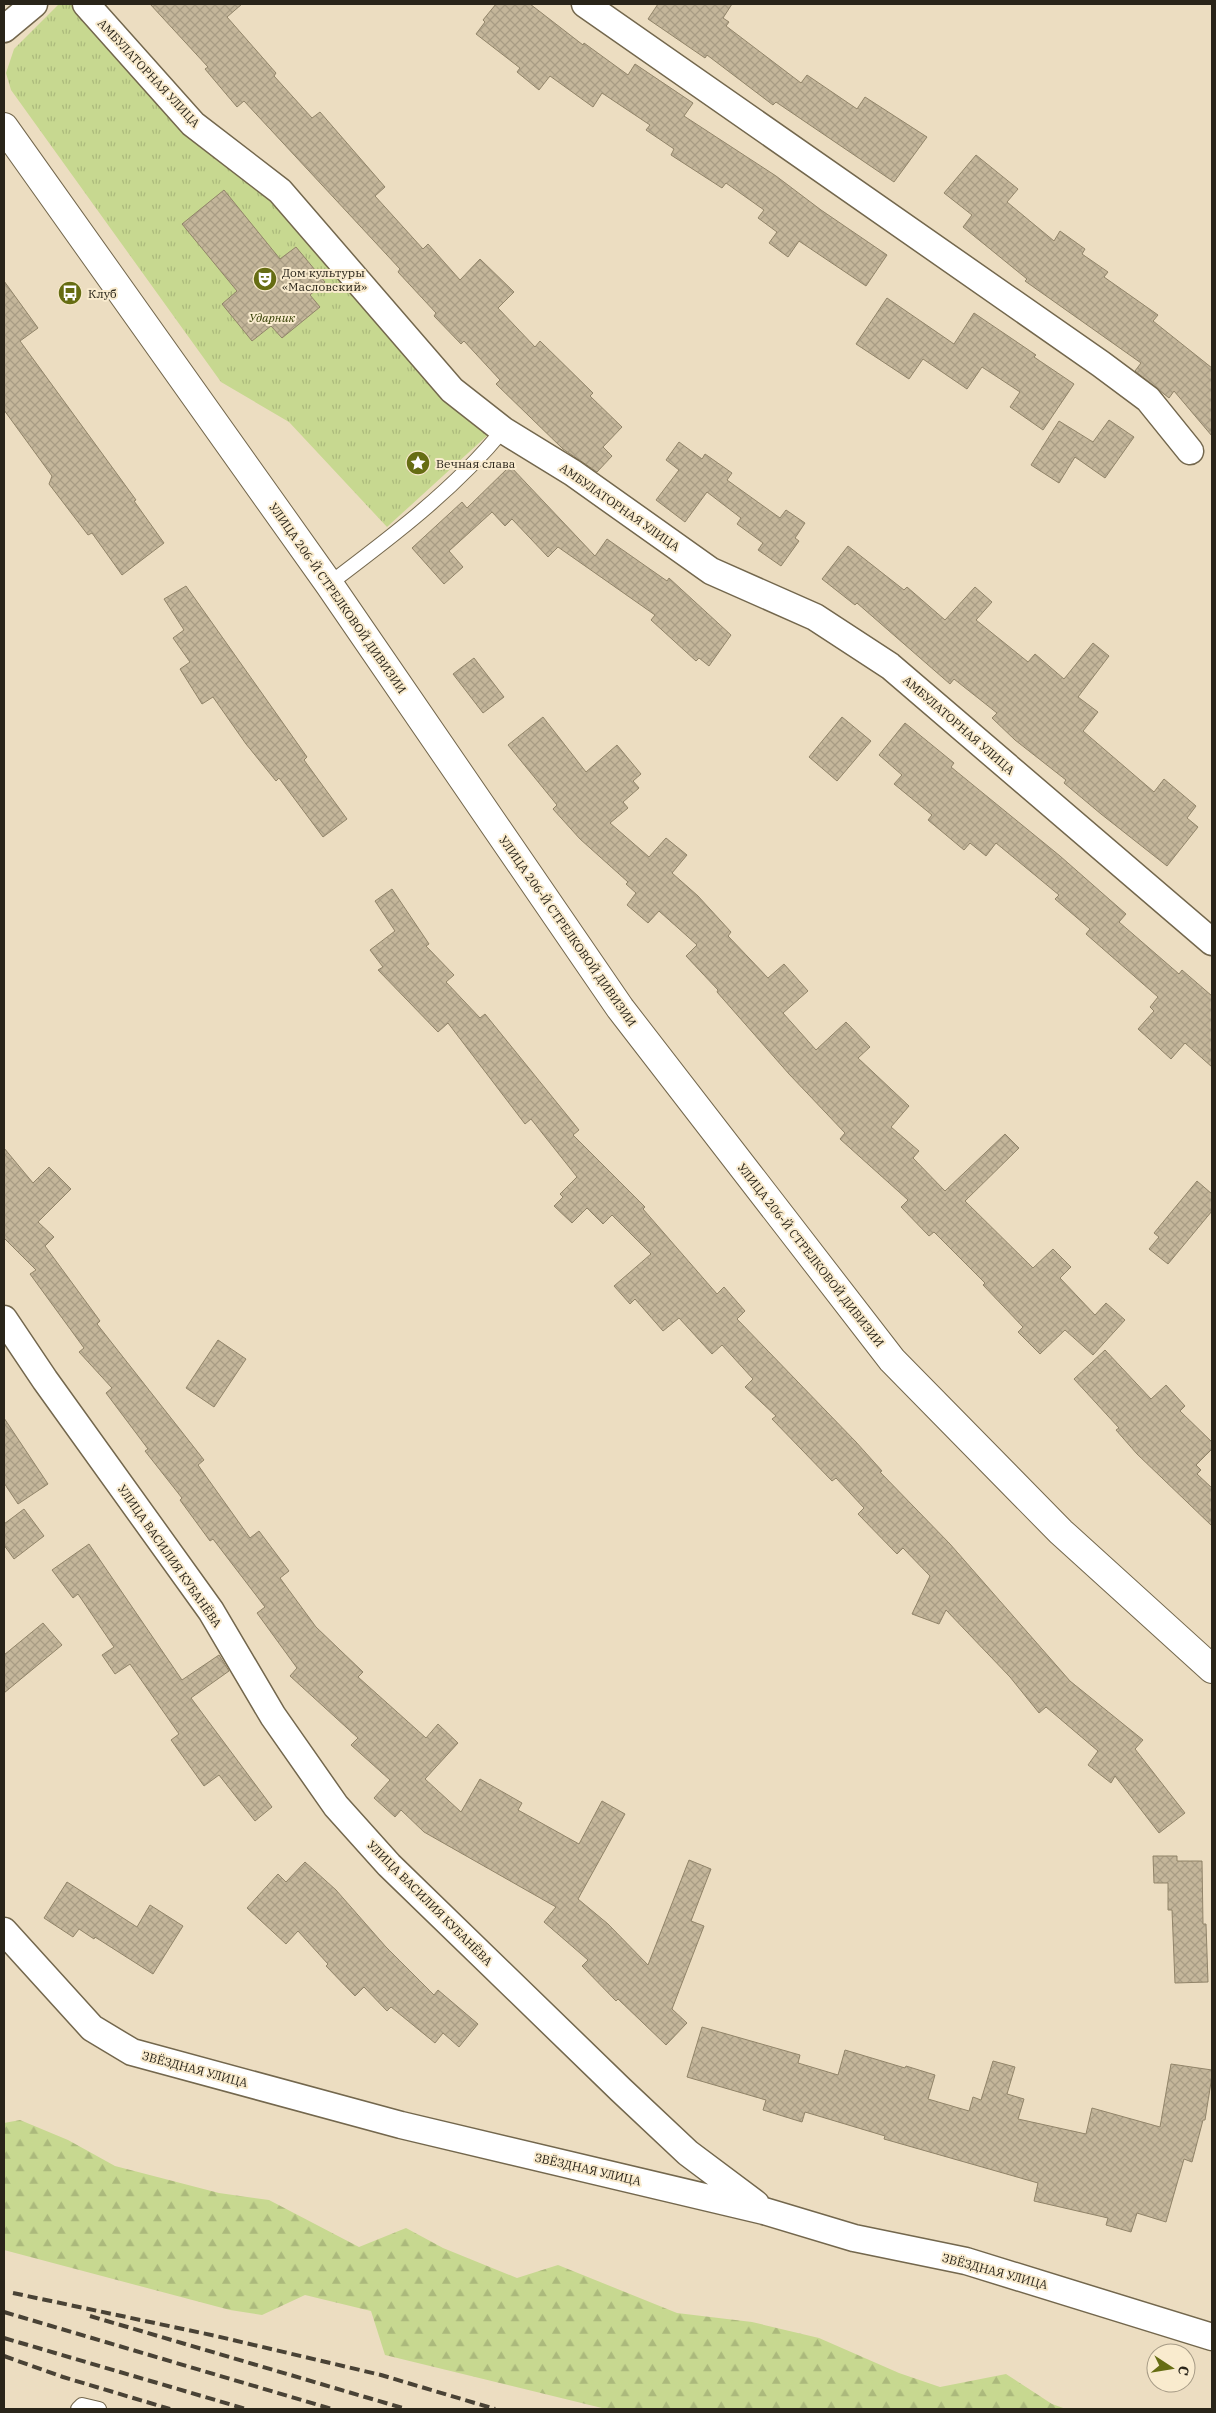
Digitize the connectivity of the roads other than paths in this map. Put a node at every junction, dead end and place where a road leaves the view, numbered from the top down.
1 (34, 4) edge
2 (86, 4) edge
3 (585, 4) edge
4 (4, 29) edge
5 (4, 127) edge
6 (503, 430) junction
7 (1190, 451) dead end
8 (329, 584) junction
9 (1212, 942) edge
10 (4, 1319) edge
11 (1212, 1668) edge
12 (4, 1932) edge
13 (764, 2210) junction
14 (1212, 2337) edge
15 (78, 2409) edge
16 (99, 2409) edge

1 - 4 street
2 - 6 street, АМБУЛАТОРНАЯ УЛИЦА
3 - 7 street
5 - 8 main road, УЛИЦА 206-Й СТРЕЛКОВОЙ ДИВИЗИИ
6 - 8 lane
6 - 9 street, АМБУЛАТОРНАЯ УЛИЦА
8 - 11 main road, УЛИЦА 206-Й СТРЕЛКОВОЙ ДИВИЗИИ
10 - 13 street, УЛИЦА ВАСИЛИЯ КУБАНЁВА
12 - 13 street, ЗВЁЗДНАЯ УЛИЦА
13 - 14 street, ЗВЁЗДНАЯ УЛИЦА
15 - 16 lane

